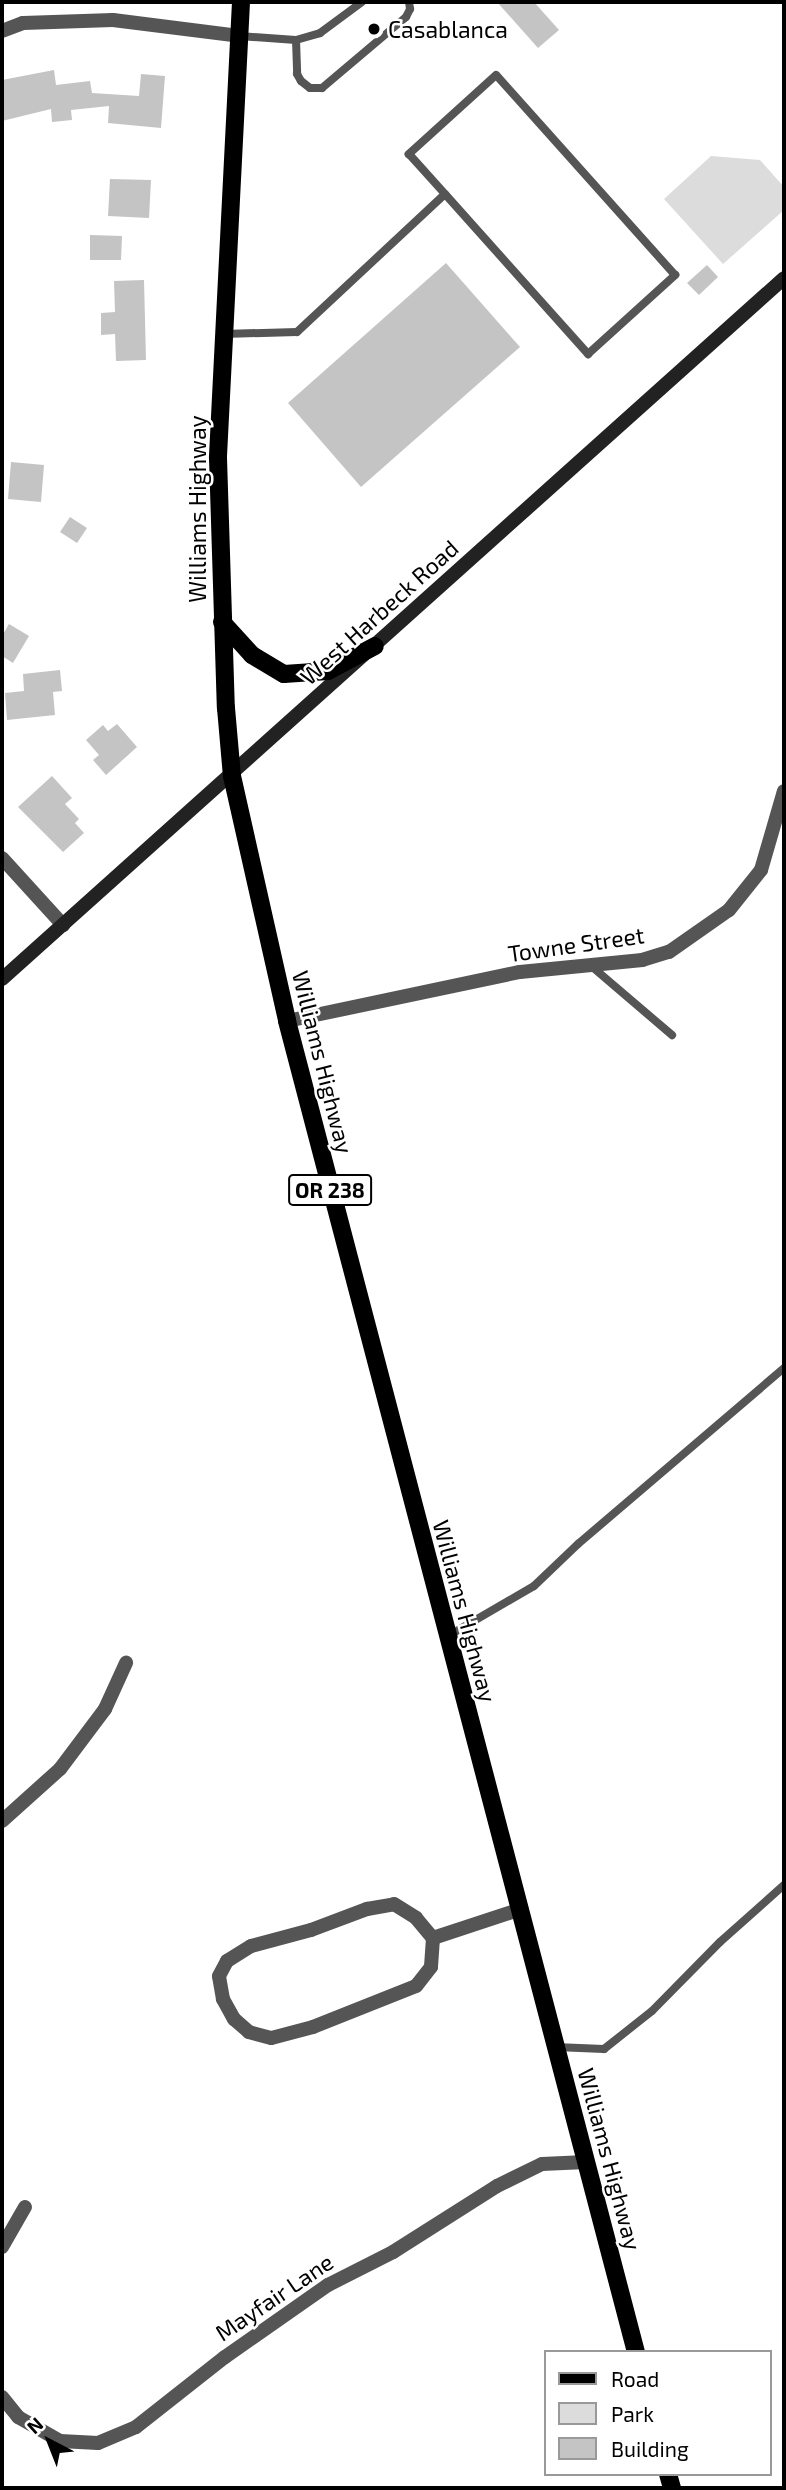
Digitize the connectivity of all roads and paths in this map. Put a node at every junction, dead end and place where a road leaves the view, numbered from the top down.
1 (241, 2) edge
2 (362, 2) edge
3 (409, 2) edge
4 (2, 31) edge
5 (239, 36) junction
6 (296, 40) junction
7 (445, 194) junction
8 (784, 278) edge
9 (224, 334) junction
10 (222, 622) junction
11 (375, 646) junction
12 (232, 776) junction
13 (784, 791) edge
14 (2, 858) edge
15 (62, 925) junction
16 (590, 965) junction
17 (2, 979) edge
18 (286, 1021) junction
19 (672, 1035) dead end
20 (784, 1368) edge
21 (446, 1637) junction
22 (126, 1663) dead end
23 (2, 1821) edge
24 (784, 1885) edge
25 (521, 1909) junction
26 (433, 1938) junction
27 (555, 2047) junction
28 (586, 2162) junction
29 (25, 2207) dead end
30 (2, 2247) edge
31 (635, 2350) edge
32 (2, 2397) edge

1 - 5 main road, Williams Highway / OR 238
2 - 6 lane
3 - 6 lane
4 - 5 street
5 - 6 lane
5 - 9 main road, Williams Highway / OR 238
7 - 7 lane
7 - 9 lane
8 - 11 street, West Harbeck Road
9 - 10 main road, Williams Highway / OR 238
10 - 11 main road
10 - 12 main road, Williams Highway / OR 238
11 - 12 street, West Harbeck Road
12 - 15 street, West Harbeck Road
12 - 18 main road, Williams Highway / OR 238
13 - 16 street, Towne Street
14 - 15 street
15 - 17 street, West Harbeck Road
16 - 18 street, Towne Street
16 - 19 lane
18 - 21 main road, Williams Highway / OR 238
20 - 21 lane
21 - 25 main road, Williams Highway / OR 238
22 - 23 street
24 - 27 lane
25 - 26 street
25 - 27 main road, Williams Highway / OR 238
26 - 26 street
27 - 28 main road, Williams Highway / OR 238
28 - 31 main road, Williams Highway / OR 238
28 - 32 street, Mayfair Lane
29 - 30 street

